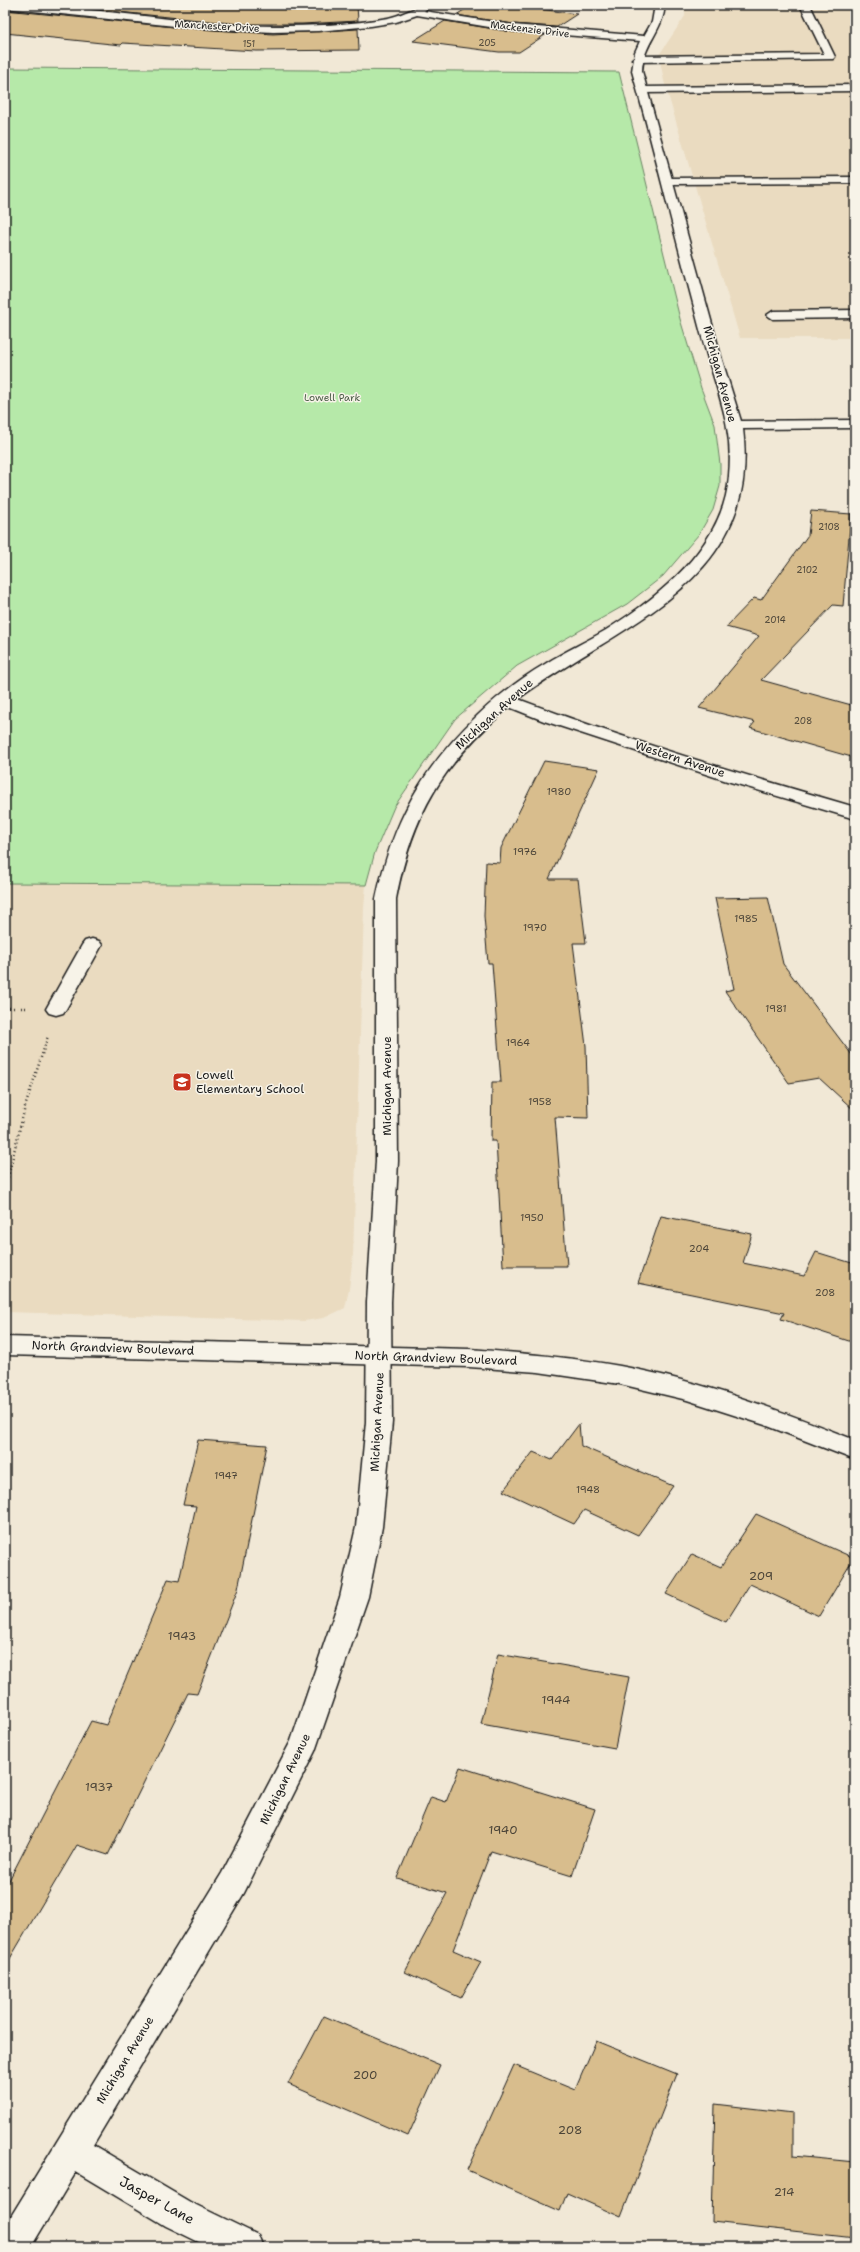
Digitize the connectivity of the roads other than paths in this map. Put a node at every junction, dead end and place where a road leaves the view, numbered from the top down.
1 (426, 5) edge
2 (660, 5) edge
3 (805, 5) edge
4 (5, 6) edge
5 (415, 12) junction
6 (646, 39) junction
7 (637, 59) junction
8 (855, 88) edge
9 (643, 90) junction
10 (855, 180) edge
11 (668, 181) junction
12 (855, 314) edge
13 (772, 315) dead end
14 (855, 424) edge
15 (735, 425) junction
16 (506, 700) junction
17 (855, 813) edge
18 (92, 945) dead end
19 (56, 1009) road end
20 (5, 1346) edge
21 (380, 1355) junction
22 (855, 1450) edge
23 (70, 2150) junction
24 (12, 2247) edge
25 (246, 2247) edge

1 - 5 street, Manchester Drive
2 - 6 street
3 - 7 lane
4 - 5 street, Manchester Drive
5 - 6 street, Mackenzie Drive
6 - 7 street
7 - 9 street, Michigan Avenue
8 - 9 lane
9 - 11 street, Michigan Avenue
10 - 11 lane
11 - 15 street, Michigan Avenue
12 - 13 lane
14 - 15 street
15 - 16 street, Michigan Avenue
16 - 17 street, Western Avenue
16 - 21 street, Michigan Avenue
18 - 19 lane
20 - 21 street, North Grandview Boulevard
21 - 22 street, North Grandview Boulevard
21 - 23 street, Michigan Avenue
23 - 24 street, Michigan Avenue
23 - 25 street, Jasper Lane

